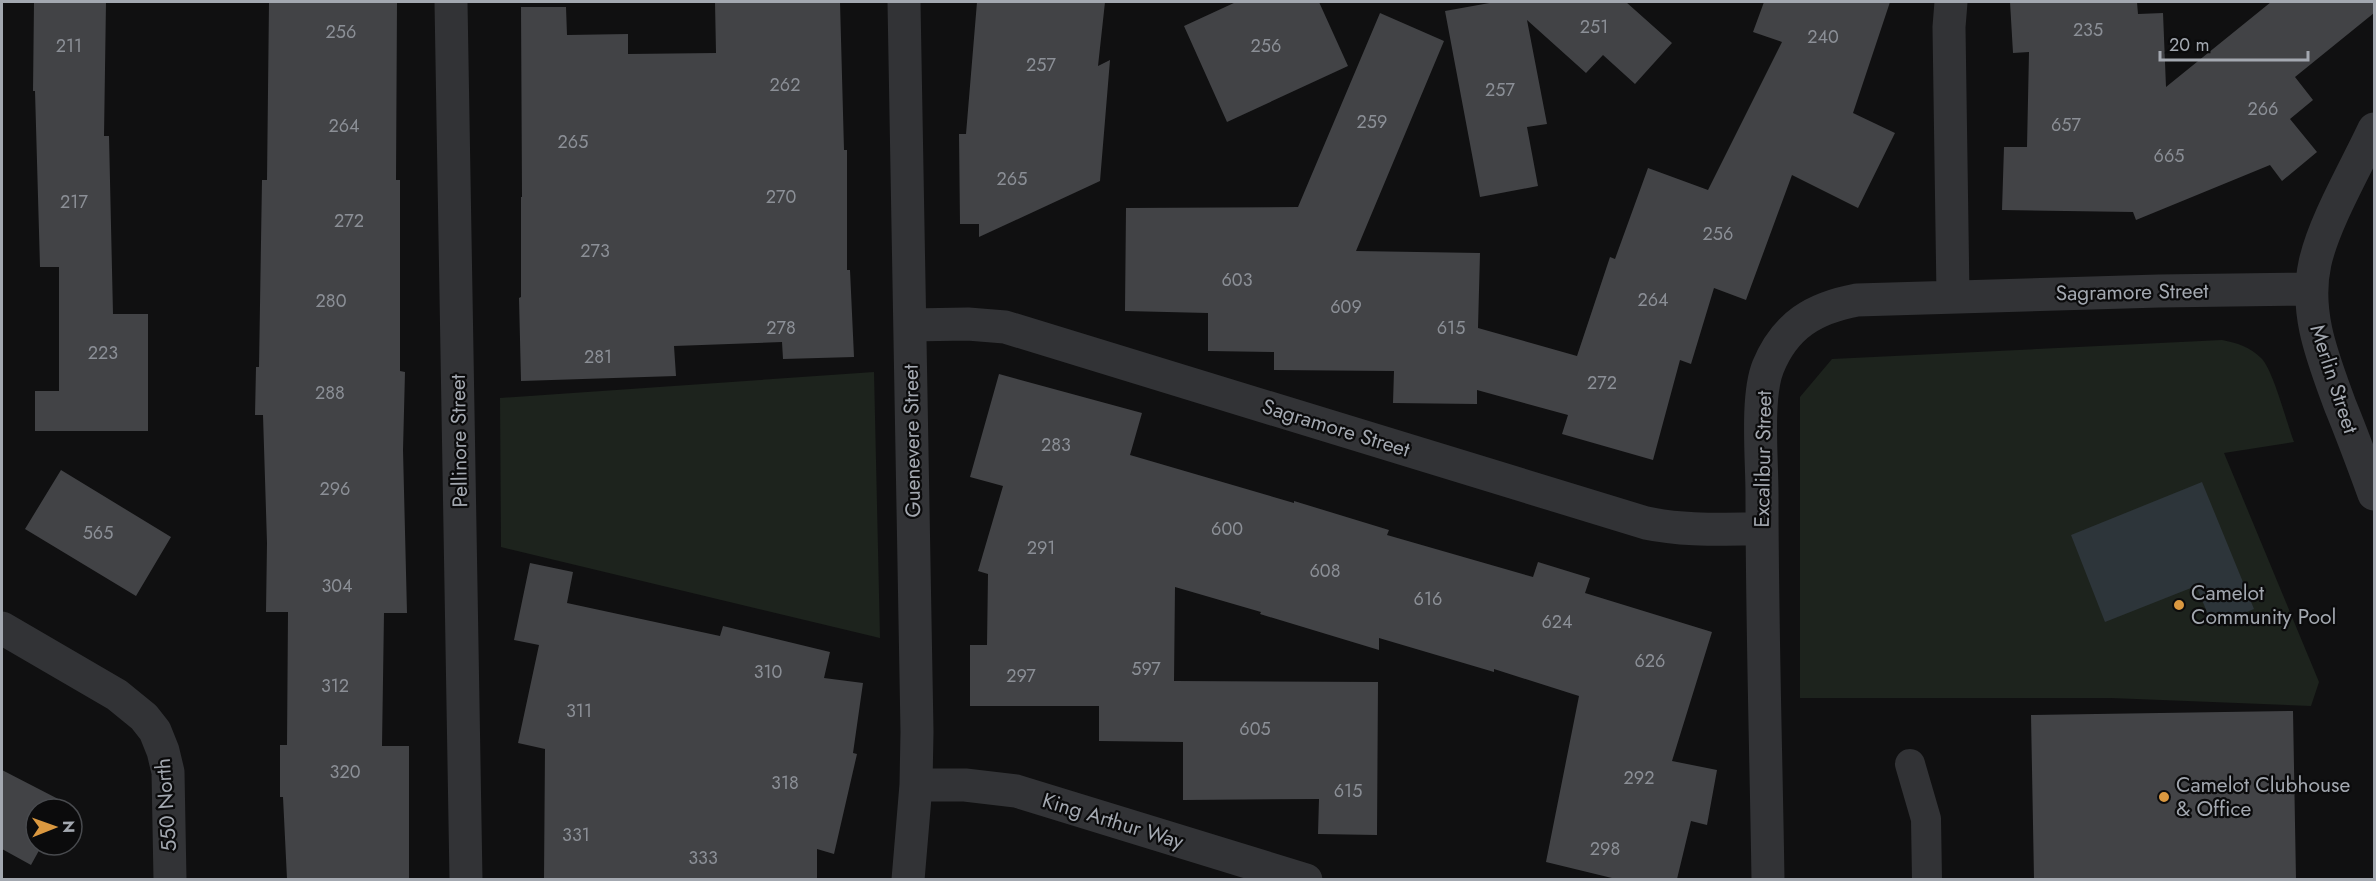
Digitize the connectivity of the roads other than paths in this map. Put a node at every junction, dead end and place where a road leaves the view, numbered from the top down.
1 (451, 2) edge
2 (904, 2) edge
3 (1951, 2) edge
4 (2374, 129) edge
5 (2311, 290) junction
6 (1953, 296) junction
7 (910, 325) junction
8 (2374, 494) edge
9 (1762, 529) junction
10 (2, 628) edge
11 (1910, 764) dead end
12 (916, 785) junction
13 (170, 879) edge
14 (466, 879) edge
15 (908, 879) edge
16 (1306, 879) edge
17 (1768, 879) edge
18 (1927, 879) edge

1 - 14 street, Pellinore Street
2 - 7 street, Guenevere Street
3 - 6 street
4 - 5 street, Merlin Street
5 - 6 street, Sagramore Street
5 - 8 street, Merlin Street
6 - 9 street, Excalibur Street
7 - 9 street, Sagramore Street
7 - 12 street, Guenevere Street
9 - 17 street, Excalibur Street
10 - 13 street, 550 North
11 - 18 lane
12 - 15 street, Guenevere Street
12 - 16 street, King Arthur Way

